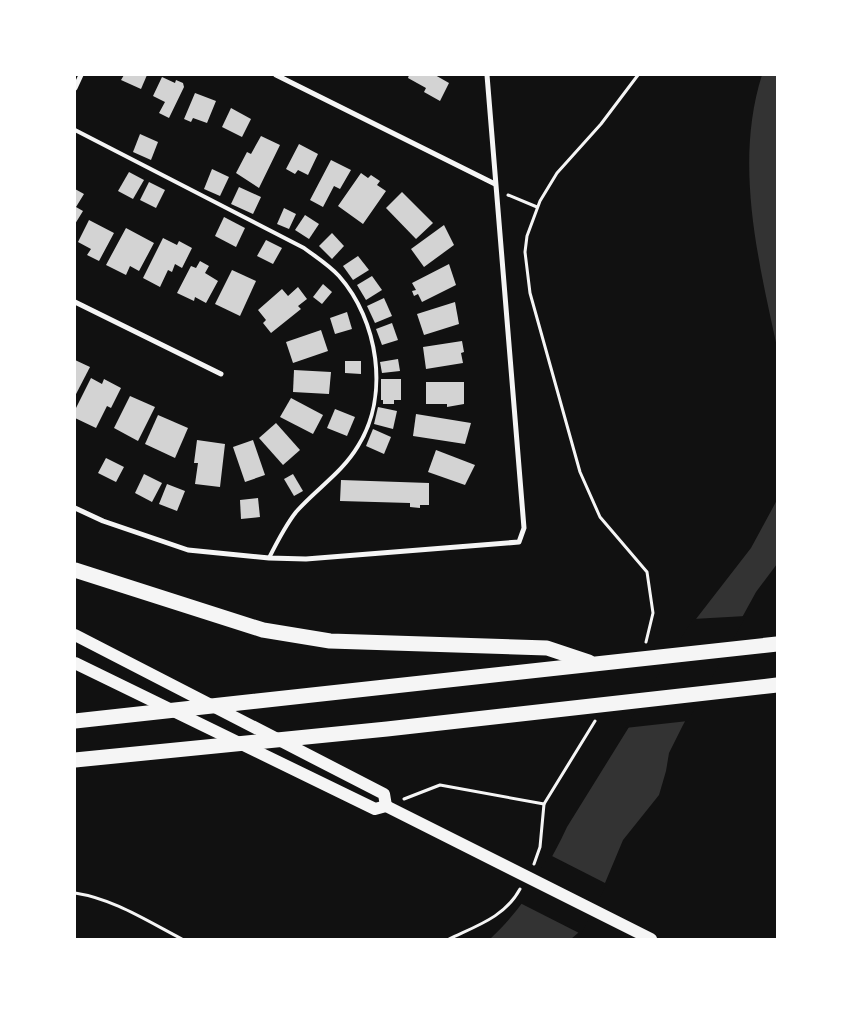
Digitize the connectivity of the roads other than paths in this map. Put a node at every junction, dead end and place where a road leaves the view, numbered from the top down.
1 (81, 75) edge
2 (276, 75) edge
3 (487, 75) edge
4 (75, 88) edge
5 (75, 130) edge
6 (495, 187) junction
7 (75, 302) edge
8 (221, 374) dead end
9 (75, 508) edge
10 (269, 558) junction
11 (75, 570) edge
12 (75, 635) edge
13 (777, 644) edge
14 (75, 663) edge
15 (593, 664) junction
16 (777, 685) edge
17 (75, 721) edge
18 (75, 760) edge
19 (386, 806) junction
20 (651, 939) edge

1 - 4 street
2 - 6 street
3 - 6 street
5 - 10 lane
6 - 10 street
7 - 8 street
9 - 10 street
11 - 15 highway
12 - 19 main road
13 - 15 highway
14 - 19 main road
15 - 17 highway
16 - 18 highway
19 - 20 main road

